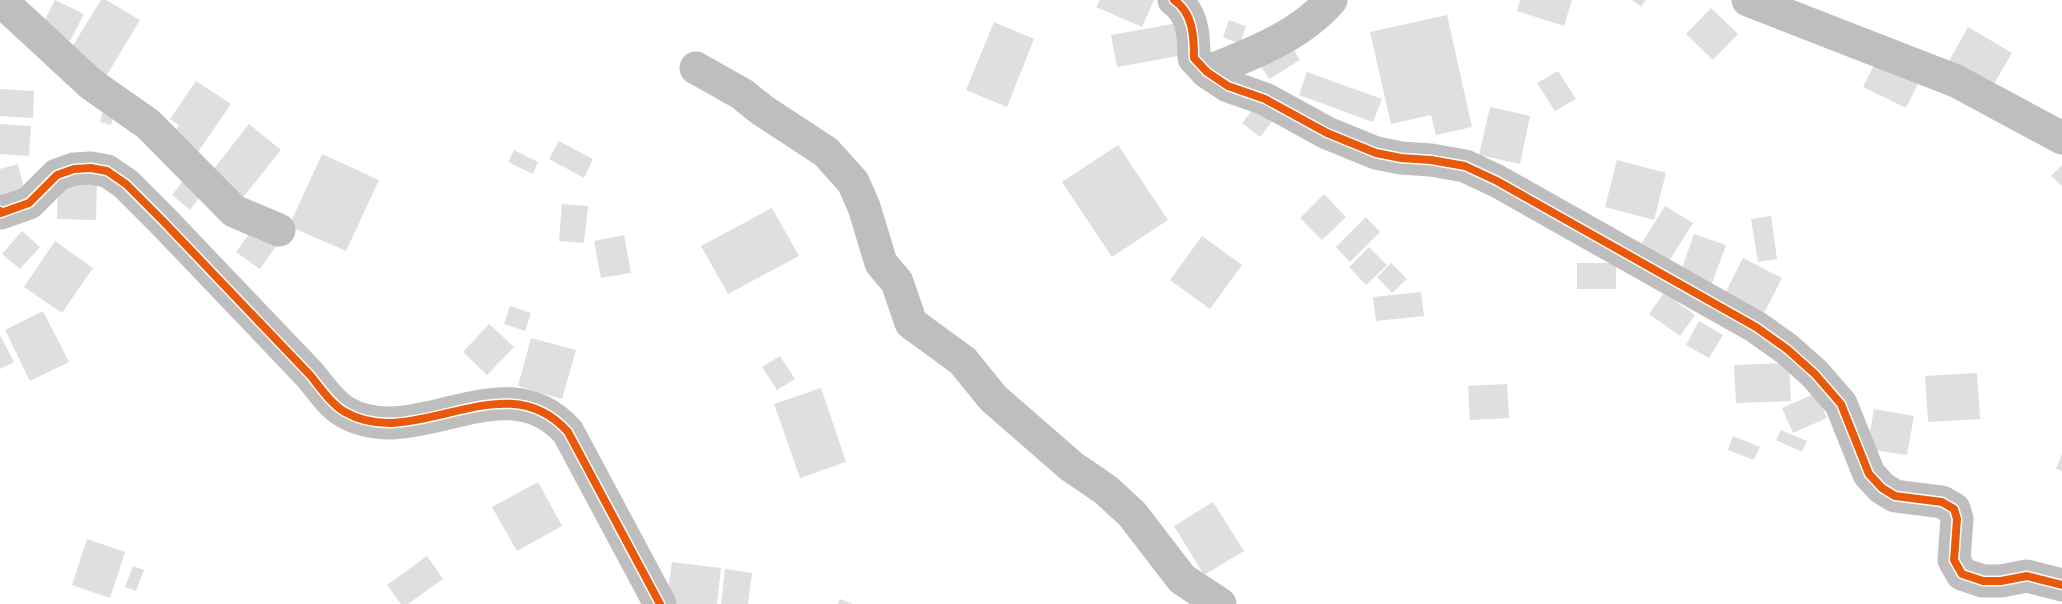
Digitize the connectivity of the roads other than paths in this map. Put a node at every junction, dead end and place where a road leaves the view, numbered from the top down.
1 (1174, 0) edge
2 (1331, 0) edge
3 (1748, 0) edge
4 (0, 2) edge
5 (696, 68) dead end
6 (1207, 72) junction
7 (2062, 138) edge
8 (0, 213) edge
9 (279, 230) dead end
10 (2062, 585) edge
11 (660, 604) edge
12 (1220, 604) edge

1 - 6 street
2 - 6 street
3 - 7 street
4 - 9 street
5 - 12 street
6 - 10 street
8 - 11 street

